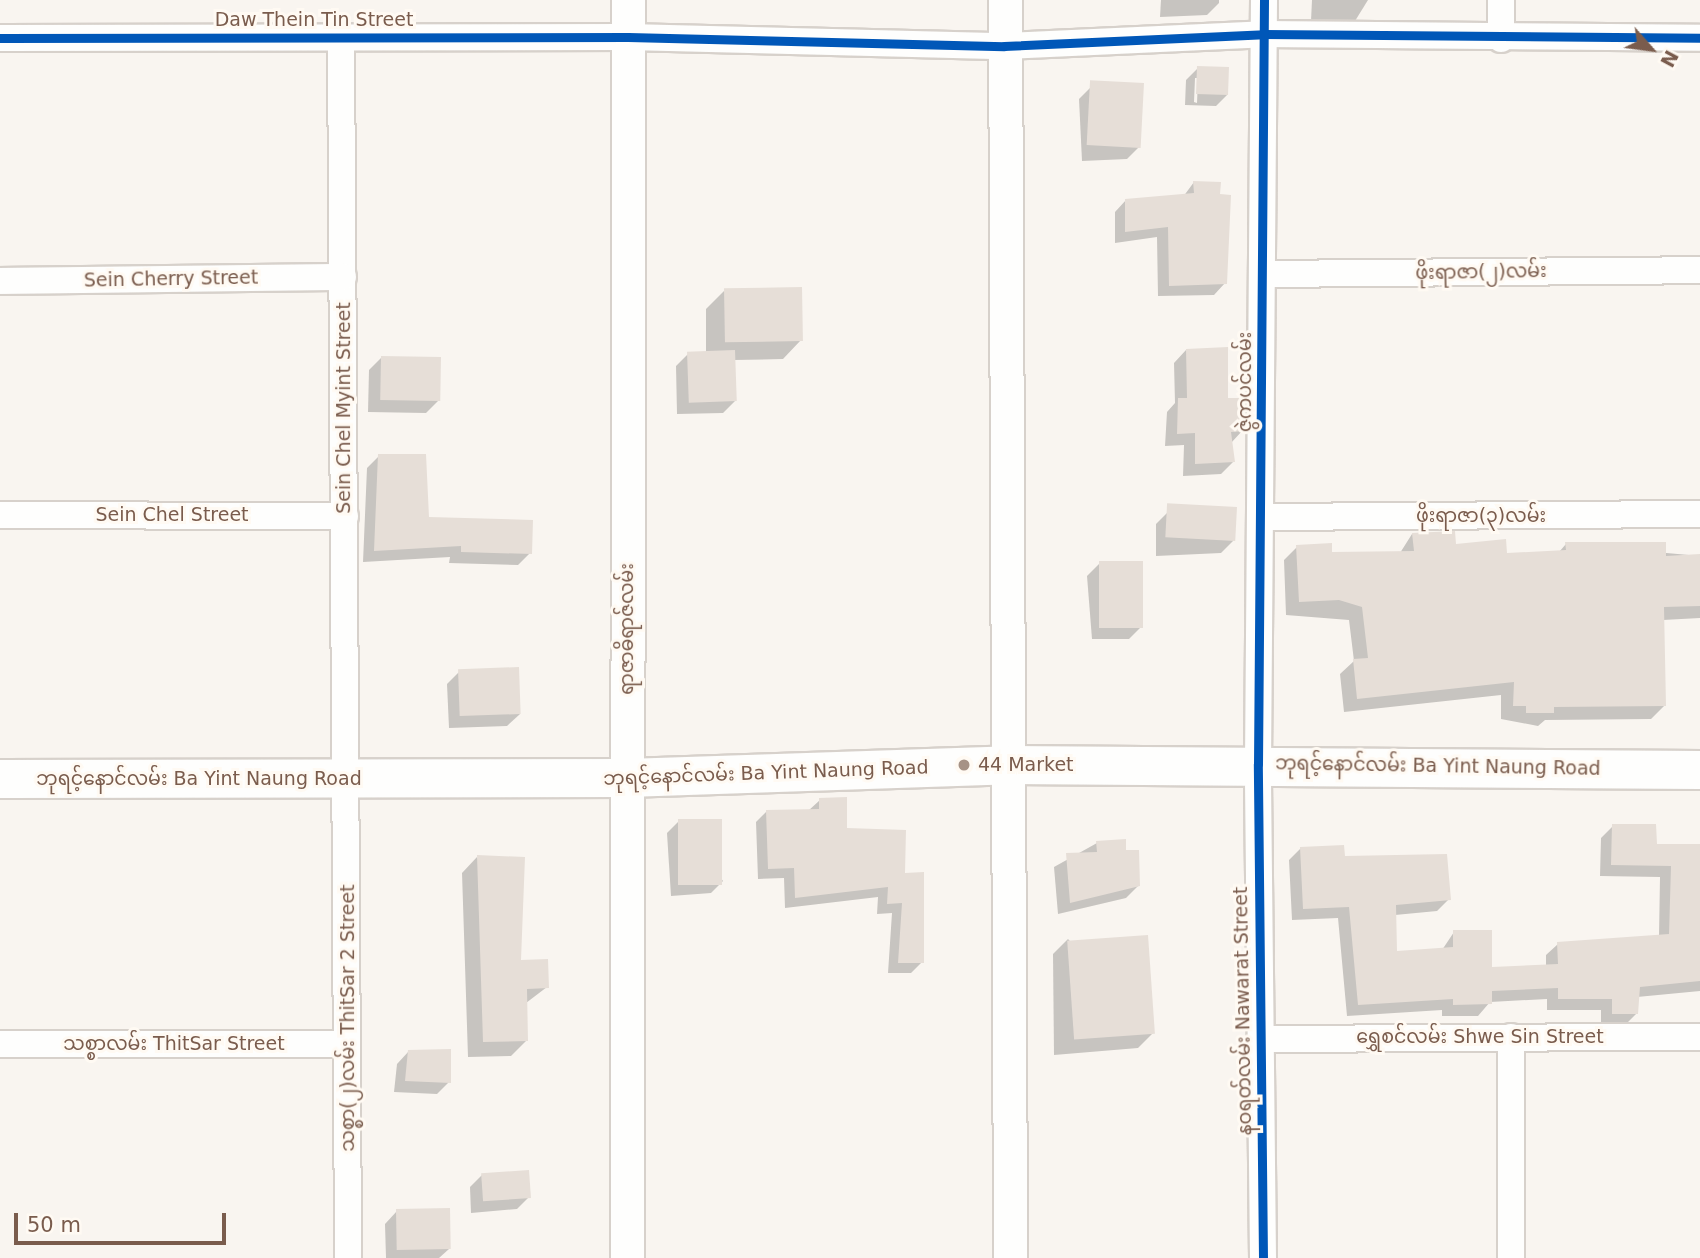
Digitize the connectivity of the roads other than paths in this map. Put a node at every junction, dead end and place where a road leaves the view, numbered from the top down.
1 (628, 0) edge
2 (1004, 0) edge
3 (1264, 0) edge
4 (1501, 0) edge
5 (1264, 34) junction
6 (0, 37) edge
7 (341, 37) junction
8 (628, 37) junction
9 (1700, 38) edge
10 (1501, 39) junction
11 (1004, 46) junction
12 (1700, 270) edge
13 (1262, 274) junction
14 (343, 277) junction
15 (0, 281) edge
16 (1700, 514) edge
17 (0, 515) edge
18 (345, 516) junction
19 (1263, 517) junction
20 (1258, 764) junction
21 (1010, 765) junction
22 (1700, 770) edge
23 (627, 778) junction
24 (0, 779) edge
25 (348, 779) junction
26 (1511, 1037) junction
27 (1700, 1037) edge
28 (1261, 1039) junction
29 (0, 1044) edge
30 (348, 1044) junction
31 (348, 1258) edge
32 (627, 1258) edge
33 (1010, 1258) edge
34 (1263, 1258) edge
35 (1511, 1258) edge

1 - 8 street, ရာဇာဓိရာဇ်လမ်း
2 - 11 street
3 - 5 street, ဇွဲကပင်လမ်း
4 - 10 street
5 - 10 street, Daw Thein Tin Street
5 - 11 street, Daw Thein Tin Street
5 - 13 street, ဇွဲကပင်လမ်း
6 - 7 street, Daw Thein Tin Street
7 - 8 street, Daw Thein Tin Street
7 - 14 street, Sein Chel Myint Street
8 - 11 street, Daw Thein Tin Street
8 - 23 street, ရာဇာဓိရာဇ်လမ်း
9 - 10 street, Daw Thein Tin Street
11 - 21 street
12 - 13 street, ဖိုးရာဇာ(၂)လမ်း
13 - 19 street, ဇွဲကပင်လမ်း
14 - 15 street, Sein Cherry Street
14 - 18 street, Sein Chel Myint Street
16 - 19 street, ဖိုးရာဇာ(၃)လမ်း
17 - 18 street, Sein Chel Street
18 - 25 street, Sein Chel Myint Street
19 - 20 street, ဇွဲကပင်လမ်း
20 - 21 main road, ဘုရင့်နောင်လမ်း Ba Yint Naung Road
20 - 22 main road, ဘုရင့်နောင်လမ်း Ba Yint Naung Road
20 - 28 street, နဝရတ်လမ်း Nawarat Street
21 - 23 main road, ဘုရင့်နောင်လမ်း Ba Yint Naung Road
21 - 33 street
23 - 25 main road, ဘုရင့်နောင်လမ်း Ba Yint Naung Road
23 - 32 street, ရာဇာဓိရာဇ်လမ်း
24 - 25 main road, ဘုရင့်နောင်လမ်း Ba Yint Naung Road
25 - 30 street, သစ္စာ(၂)လမ်း ThitSar 2 Street
26 - 27 street, ရွှေစင်လမ်း Shwe Sin Street
26 - 28 street, ရွှေစင်လမ်း Shwe Sin Street
26 - 35 street
28 - 34 street, နဝရတ်လမ်း Nawarat Street
29 - 30 street, သစ္စာလမ်း ThitSar Street
30 - 31 street, သစ္စာ(၂)လမ်း ThitSar 2 Street

